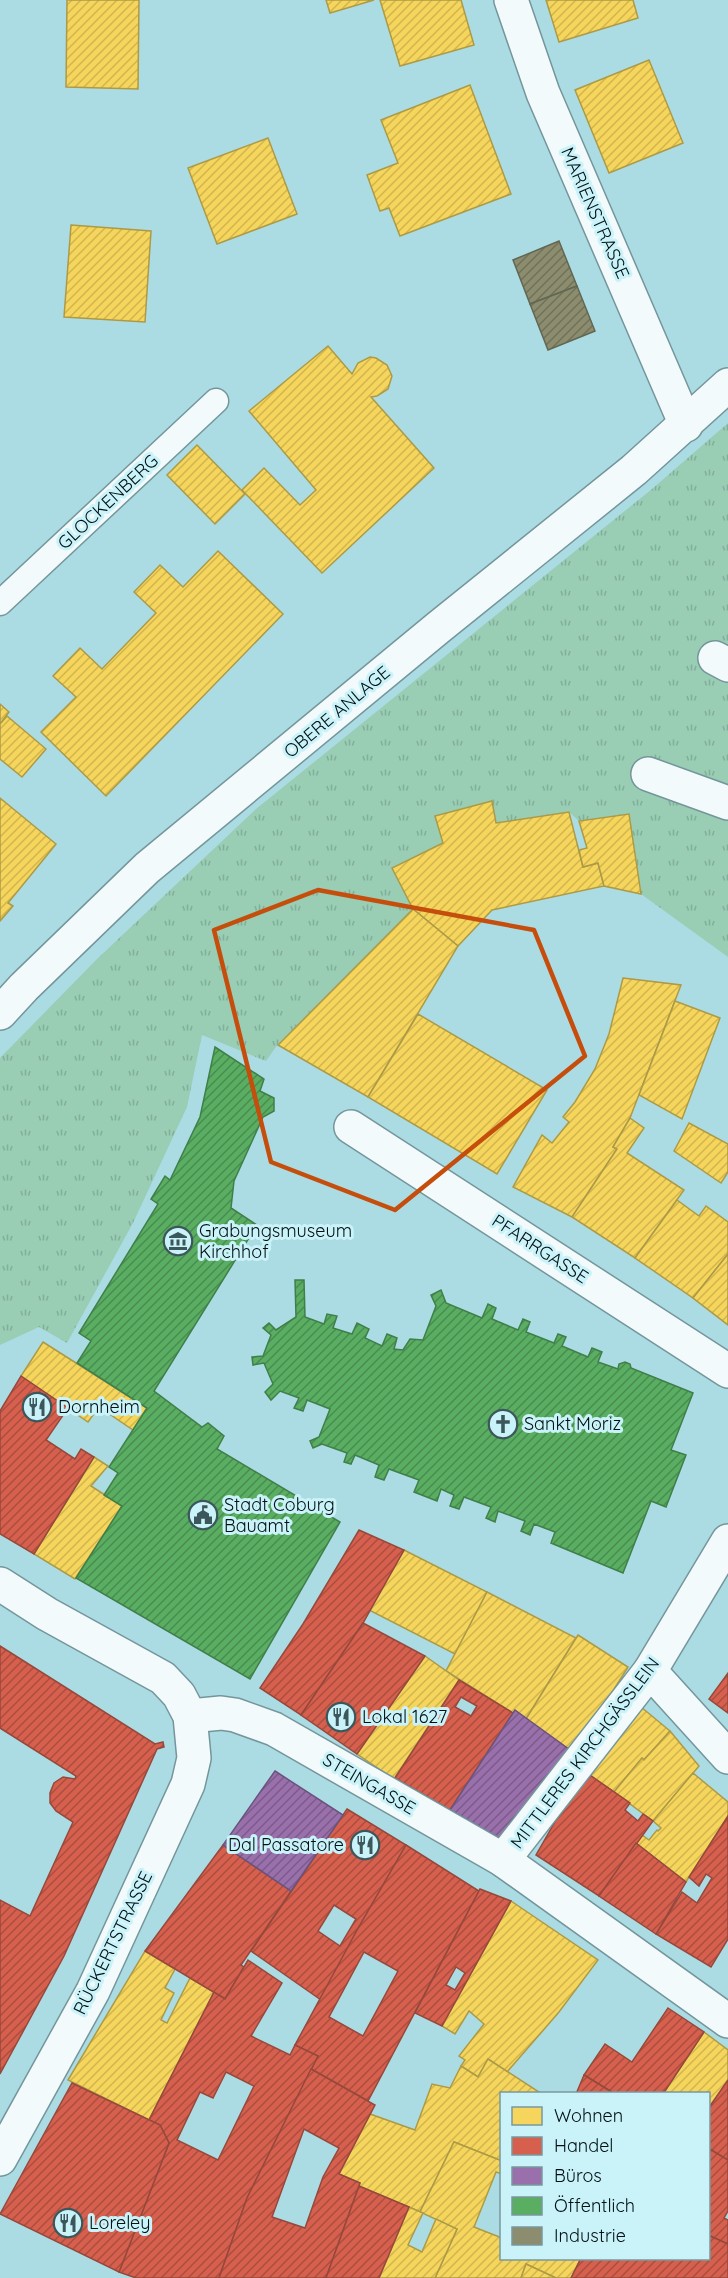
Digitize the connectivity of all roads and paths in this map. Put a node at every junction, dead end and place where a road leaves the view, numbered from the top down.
1 (511, 0) edge
2 (728, 385) edge
3 (216, 401) dead end
4 (686, 424) junction
5 (0, 603) edge
6 (648, 774) dead end
7 (728, 802) edge
8 (0, 1013) edge
9 (351, 1127) dead end
10 (728, 1371) edge
11 (728, 1541) edge
12 (0, 1584) edge
13 (658, 1658) junction
14 (190, 1716) junction
15 (728, 1756) edge
16 (503, 1860) junction
17 (726, 2013) edge
18 (0, 2159) edge

1 - 4 street, MARIENSTRASSE
2 - 4 street, OBERE ANLAGE
3 - 5 lane, GLOCKENBERG
4 - 8 street, OBERE ANLAGE
6 - 7 street
9 - 10 street, PFARRGASSE
11 - 13 street, MITTLERES KIRCHGÄSSLEIN
12 - 14 street
13 - 15 street
13 - 16 street, MITTLERES KIRCHGÄSSLEIN
14 - 16 street, STEINGASSE
14 - 18 street, RÜCKERTSTRASSE
16 - 17 street, STEINGASSE

